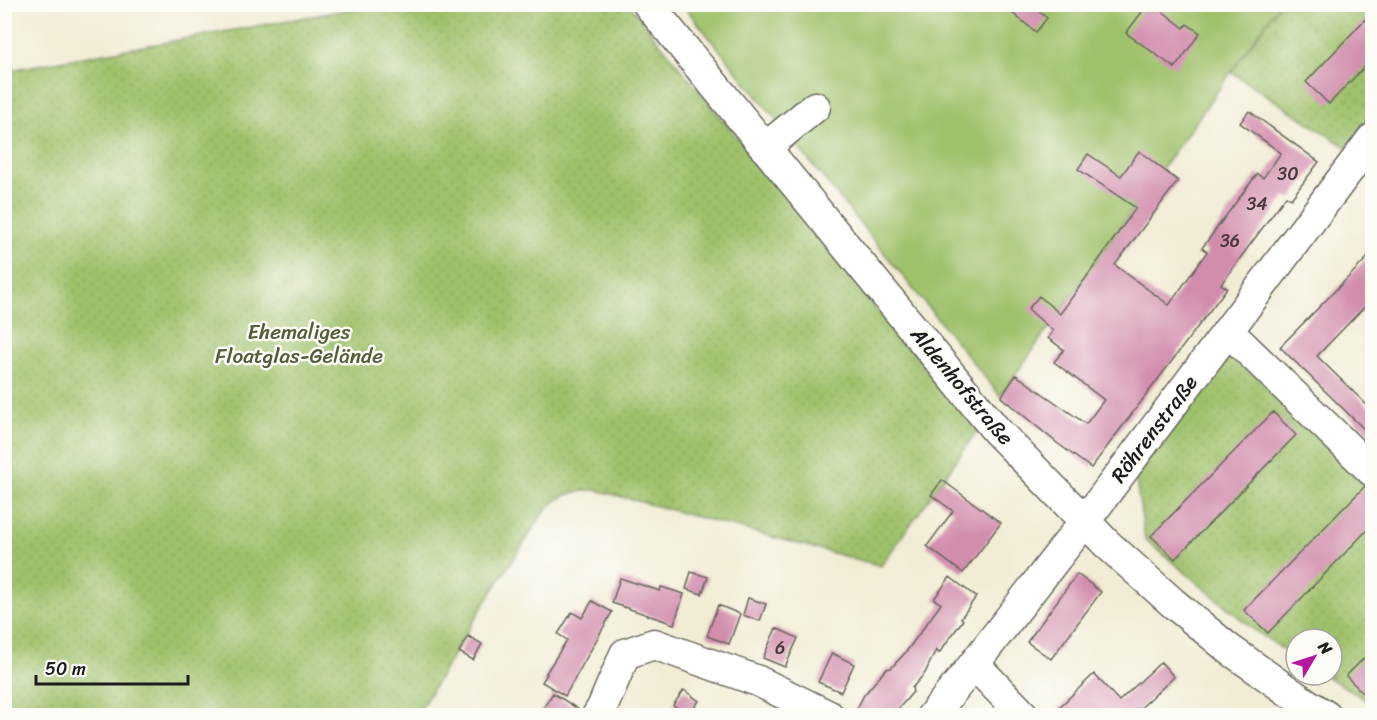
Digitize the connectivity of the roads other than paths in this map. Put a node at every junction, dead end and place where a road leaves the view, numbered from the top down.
1 (648, 4) edge
2 (815, 107) dead end
3 (1372, 141) edge
4 (765, 148) junction
5 (1228, 331) junction
6 (1372, 471) edge
7 (1085, 521) junction
8 (974, 664) junction
9 (597, 716) edge
10 (829, 716) edge
11 (932, 716) edge
12 (1024, 716) edge
13 (1326, 716) edge

1 - 4 street, Aldenhofstraße
2 - 4 street
3 - 5 street, Röhrenstraße
4 - 7 street, Aldenhofstraße
5 - 6 street
5 - 7 street, Röhrenstraße
7 - 8 street, Röhrenstraße
7 - 13 street, Aldenhofstraße
8 - 11 street, Röhrenstraße
8 - 12 street
9 - 10 street

